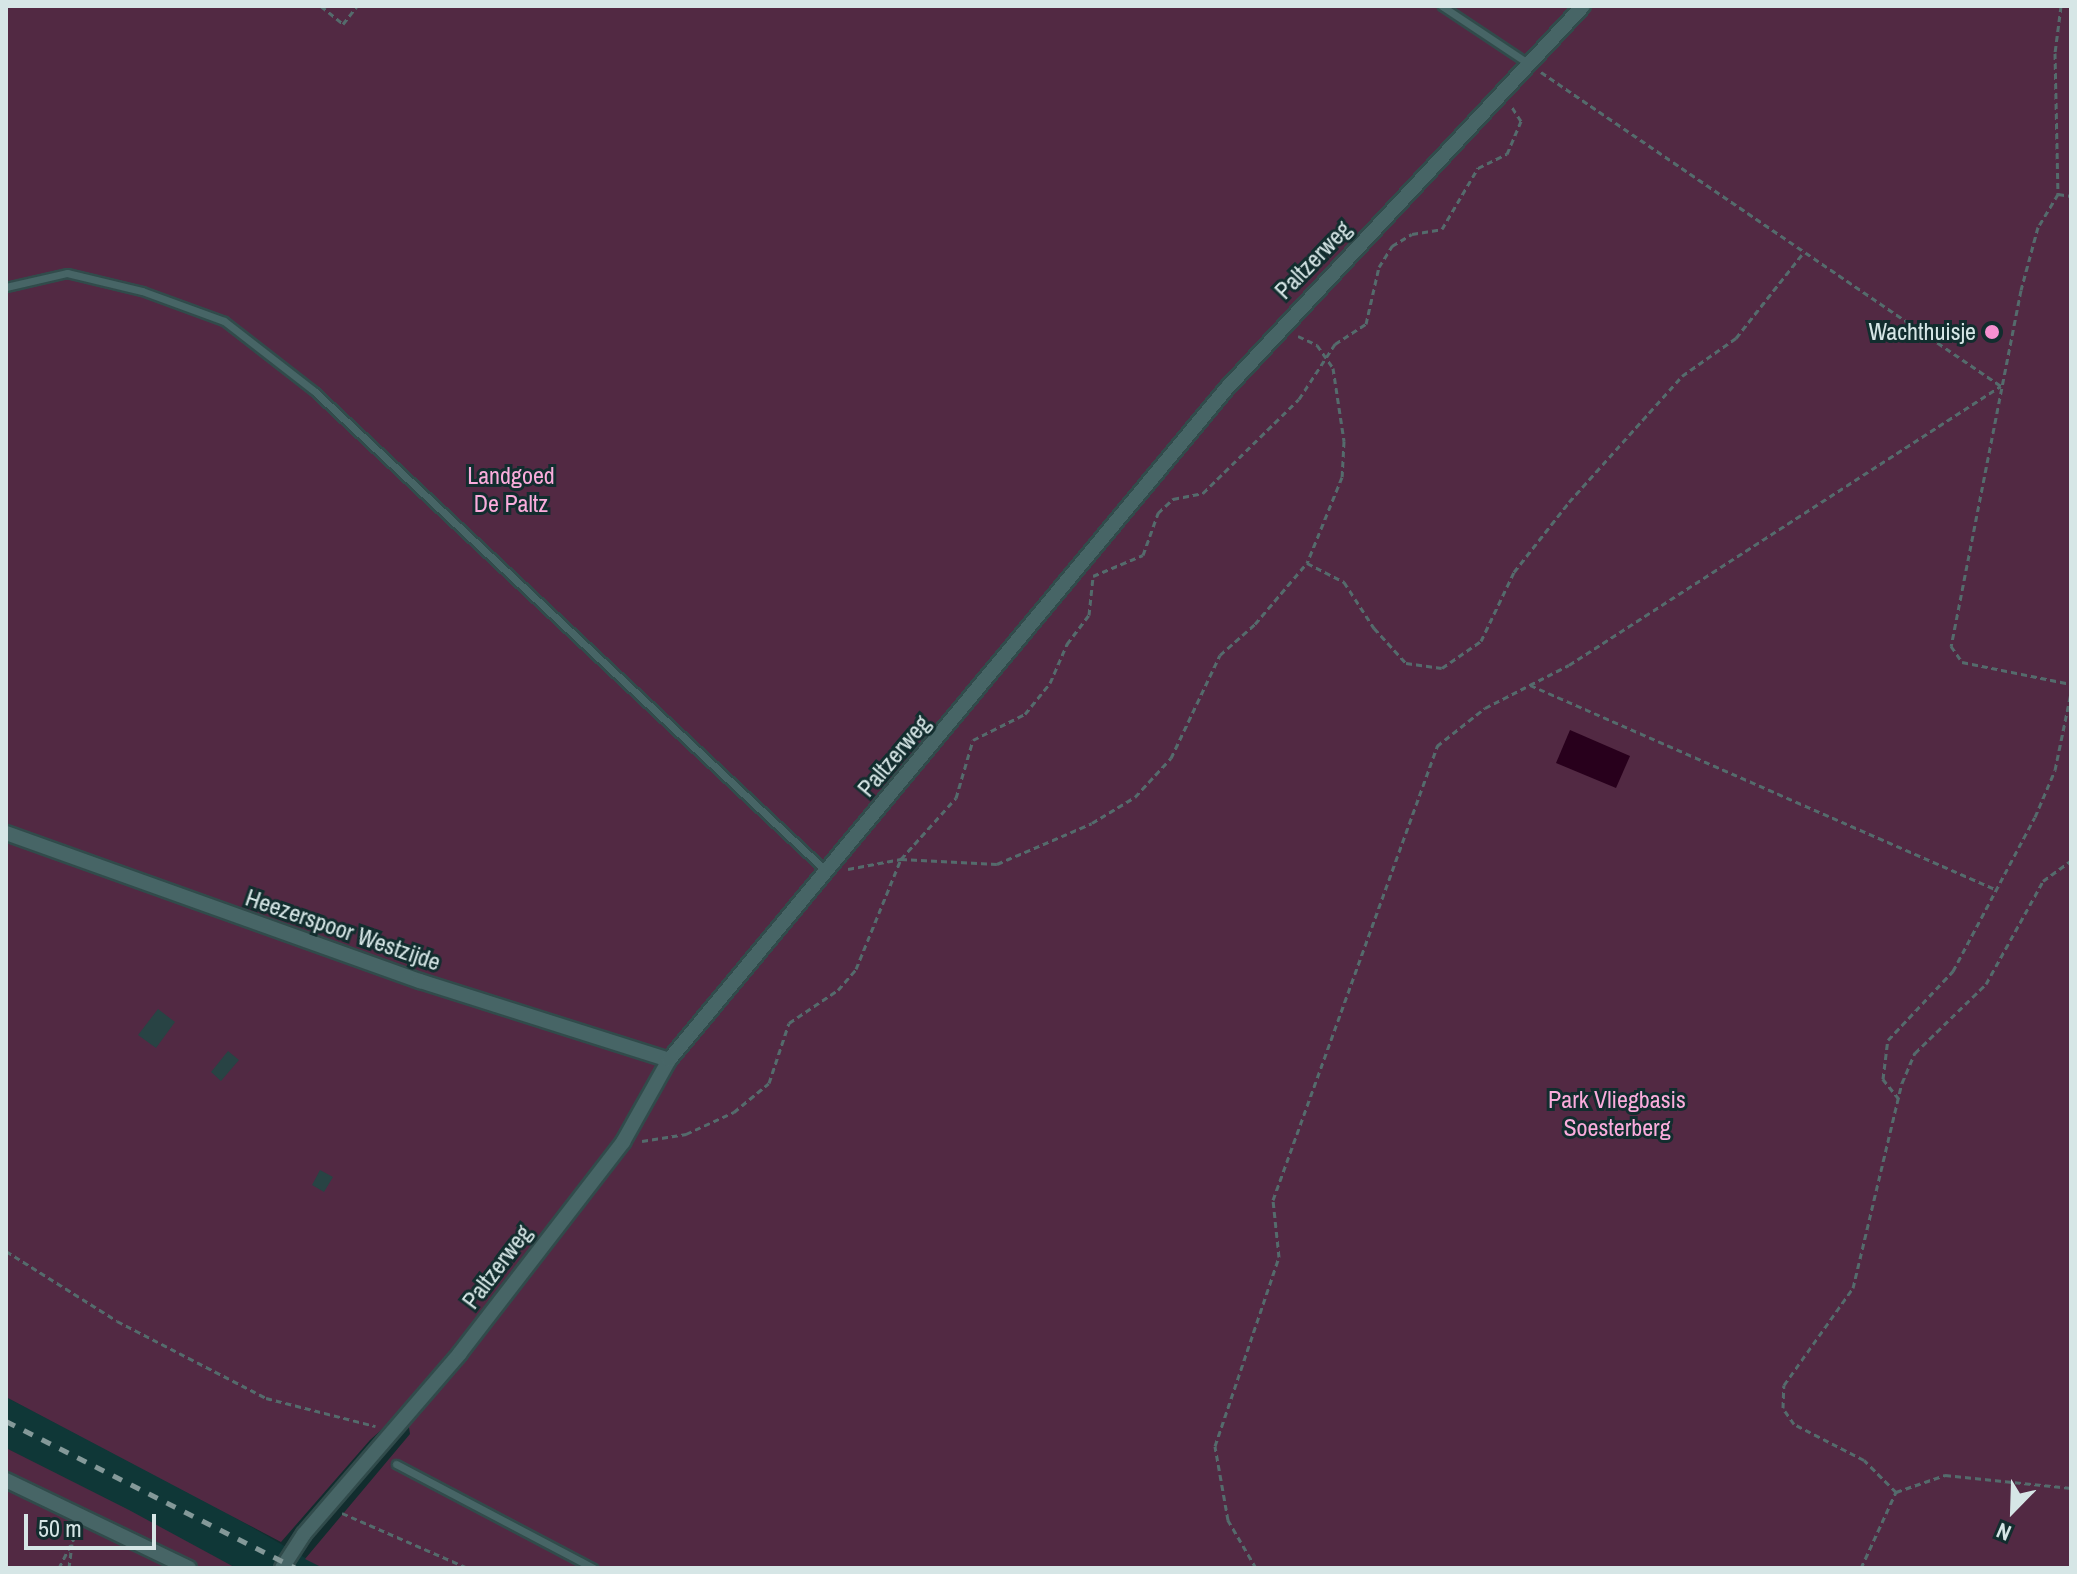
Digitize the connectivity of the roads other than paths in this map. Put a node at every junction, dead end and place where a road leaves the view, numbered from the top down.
1 (1442, 6) edge
2 (1583, 6) edge
3 (1529, 64) junction
4 (6, 287) edge
5 (6, 833) edge
6 (828, 871) junction
7 (669, 1060) junction
8 (396, 1464) dead end
9 (6, 1480) edge
10 (189, 1568) edge
11 (282, 1568) edge
12 (593, 1568) edge

1 - 3 lane
2 - 3 street, Paltzerweg
3 - 6 street, Paltzerweg
4 - 6 lane
5 - 7 street, Heezerspoor Westzijde
6 - 7 street, Paltzerweg
7 - 11 street, Paltzerweg
8 - 12 lane
9 - 10 street

